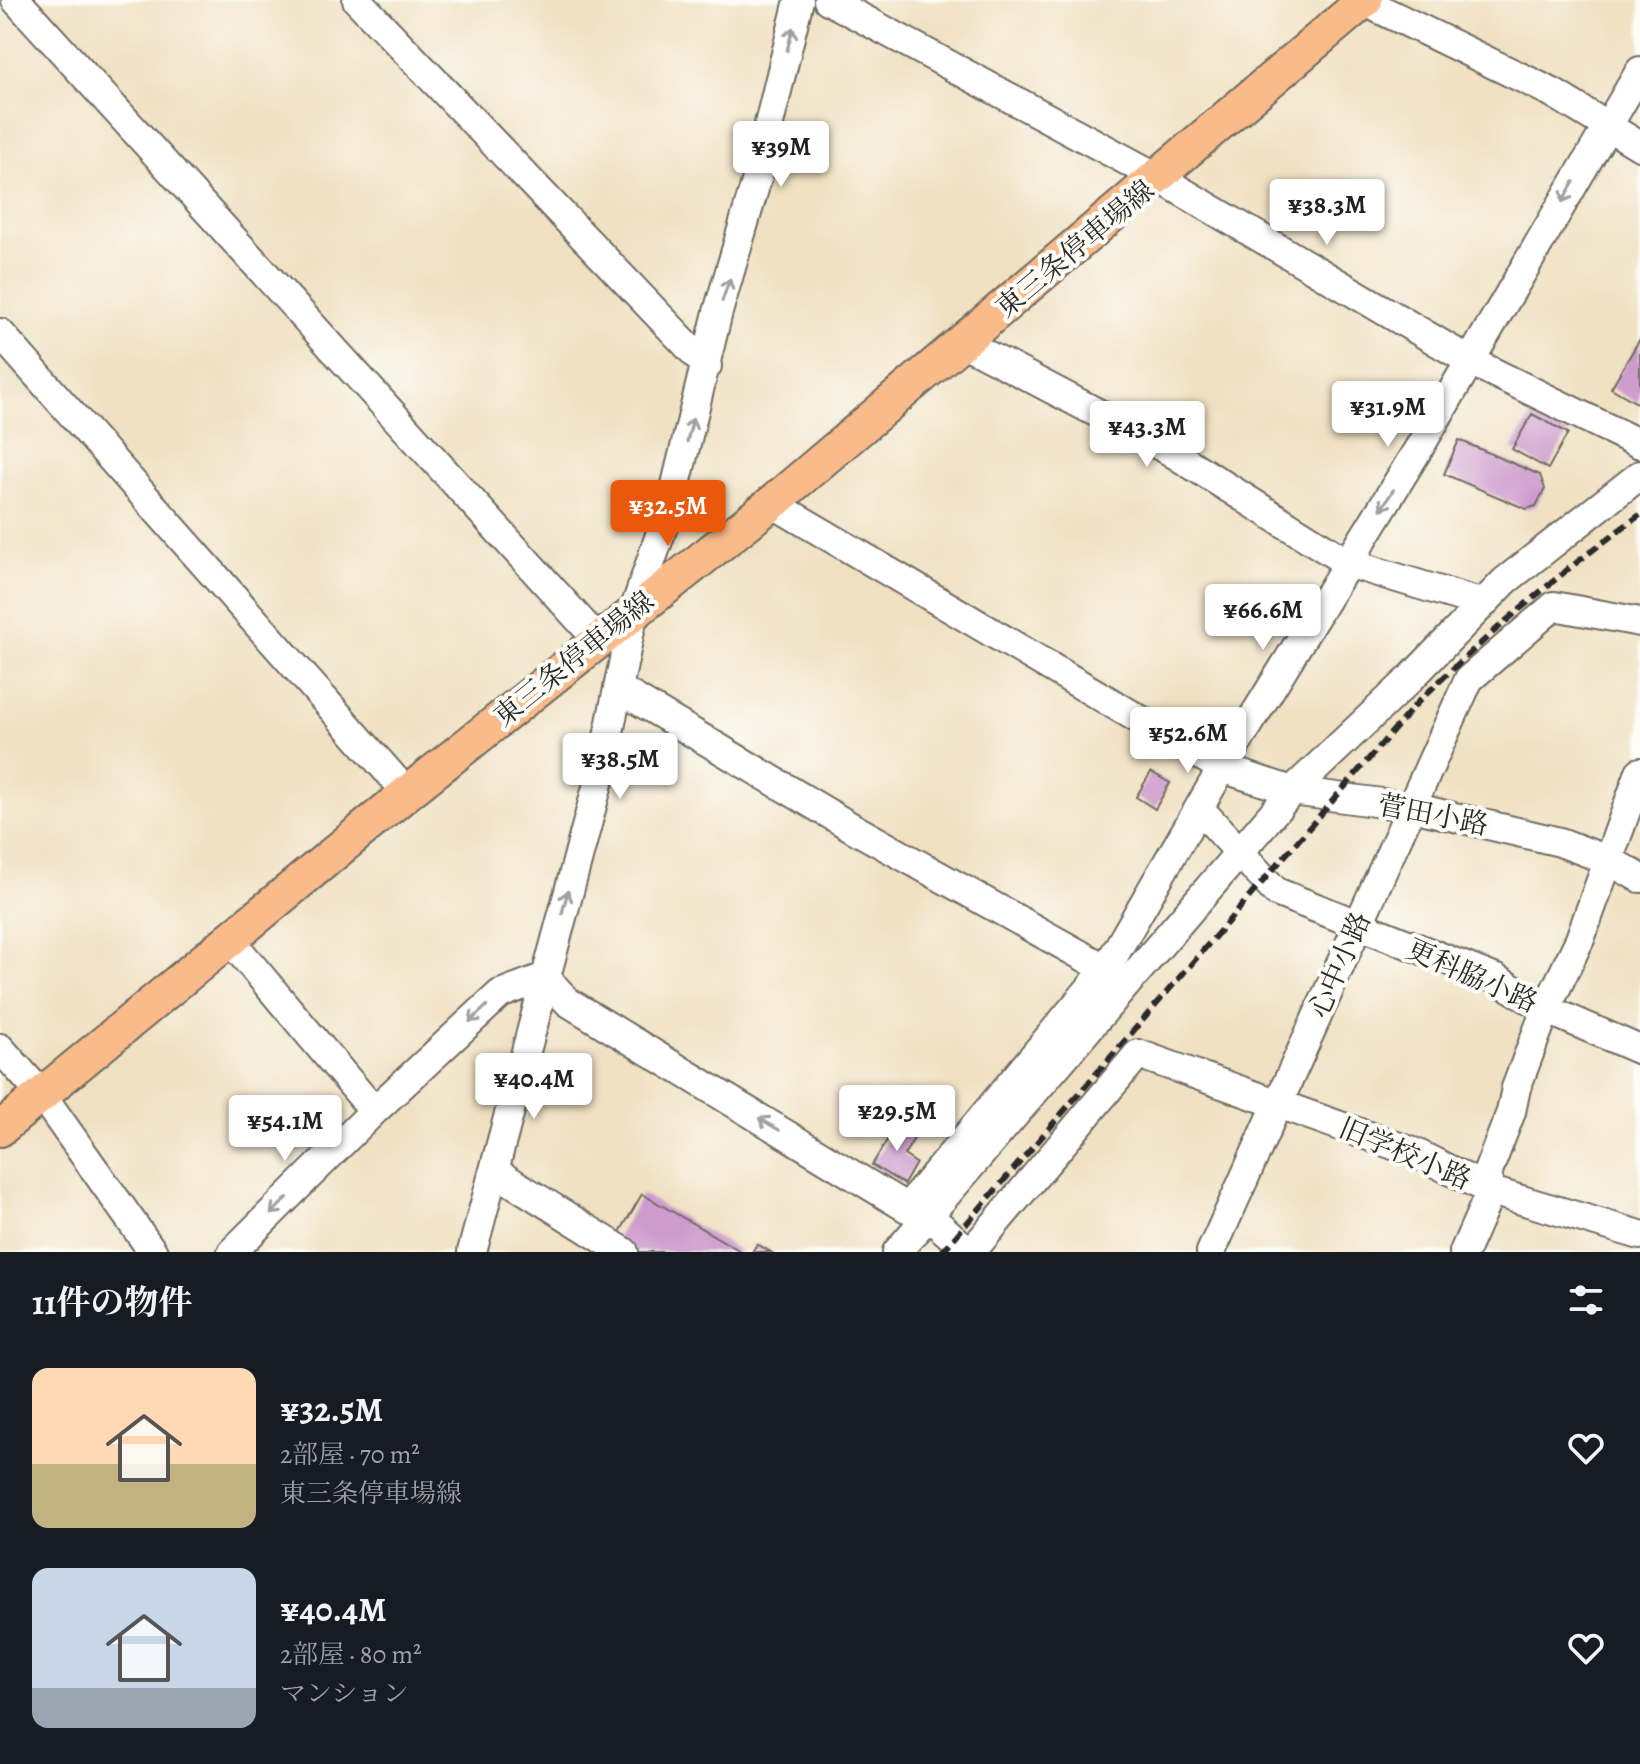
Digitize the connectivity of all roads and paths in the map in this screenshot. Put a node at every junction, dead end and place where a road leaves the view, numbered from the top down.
1 (16, 0) edge
2 (357, 0) edge
3 (799, 0) edge
4 (828, 0) edge
5 (1363, 0) edge
6 (1640, 71) edge
7 (1608, 125) junction
8 (1640, 146) edge
9 (1159, 178) junction
10 (0, 333) edge
11 (964, 343) junction
12 (1470, 361) junction
13 (707, 366) junction
14 (1637, 438) edge
15 (1640, 475) edge
16 (772, 503) junction
17 (1348, 563) junction
18 (1483, 604) junction
19 (634, 611) junction
20 (1640, 622) edge
21 (598, 640) junction
22 (619, 689) junction
23 (1222, 768) junction
24 (1640, 772) edge
25 (1292, 791) junction
26 (407, 793) junction
27 (1412, 807) junction
28 (1199, 808) junction
29 (1240, 853) junction
30 (1610, 861) junction
31 (1640, 878) edge
32 (1358, 926) junction
33 (230, 940) junction
34 (1106, 969) junction
35 (545, 977) junction
36 (1546, 1009) junction
37 (0, 1048) edge
38 (1640, 1050) edge
39 (41, 1094) junction
40 (1279, 1103) junction
41 (374, 1111) junction
42 (0, 1129) edge
43 (494, 1171) junction
44 (1491, 1191) junction
45 (918, 1213) junction
46 (1640, 1235) edge
47 (153, 1252) edge
48 (232, 1252) edge
49 (472, 1252) edge
50 (624, 1252) edge
51 (897, 1252) edge
52 (970, 1252) edge
53 (1211, 1252) edge
54 (1464, 1252) edge

1 - 21 street
2 - 13 street
13 -> 3 street
4 - 9 street
5 - 7 street
5 - 9 main road, 東三条停車場線
6 - 7 street
7 - 8 street
7 -> 12 street
9 - 11 main road, 東三条停車場線
9 - 12 street
10 - 26 street
11 - 16 main road, 東三条停車場線
11 - 17 street
12 - 14 street
12 -> 17 street
19 -> 13 street
15 - 18 street
16 - 19 main road, 東三条停車場線
16 - 23 street, 菅田小路
17 - 18 street
17 - 23 street
18 - 25 street
19 - 21 main road, 東三条停車場線
19 - 22 street
20 - 27 street, 心中小路
21 - 26 main road, 東三条停車場線
22 - 34 street
35 -> 22 street
23 - 25 street, 菅田小路
23 - 28 street
24 - 30 street
25 - 27 street, 菅田小路
25 - 29 street
26 - 33 main road, 東三条停車場線
27 - 30 street, 菅田小路
27 - 32 street, 心中小路
28 - 29 street, 更科脇小路
28 - 34 street
29 - 32 street, 更科脇小路
29 - 45 street
30 - 31 street, 菅田小路
30 - 36 street
32 - 36 street, 更科脇小路
32 - 40 street, 心中小路
33 - 39 main road, 東三条停車場線
33 - 41 street
34 - 45 street
35 -> 41 street
35 - 43 street
45 -> 35 street
36 - 38 street, 更科脇小路
36 - 44 street
37 - 39 street
39 - 42 main road, 東三条停車場線
39 - 47 street
40 - 44 street, 旧学校小路
40 - 52 street, 旧学校小路
40 - 53 street, 心中小路
41 -> 48 street
43 - 49 street
43 - 50 street
44 - 46 street, 旧学校小路
44 - 54 street
45 - 51 street
45 - 52 street

